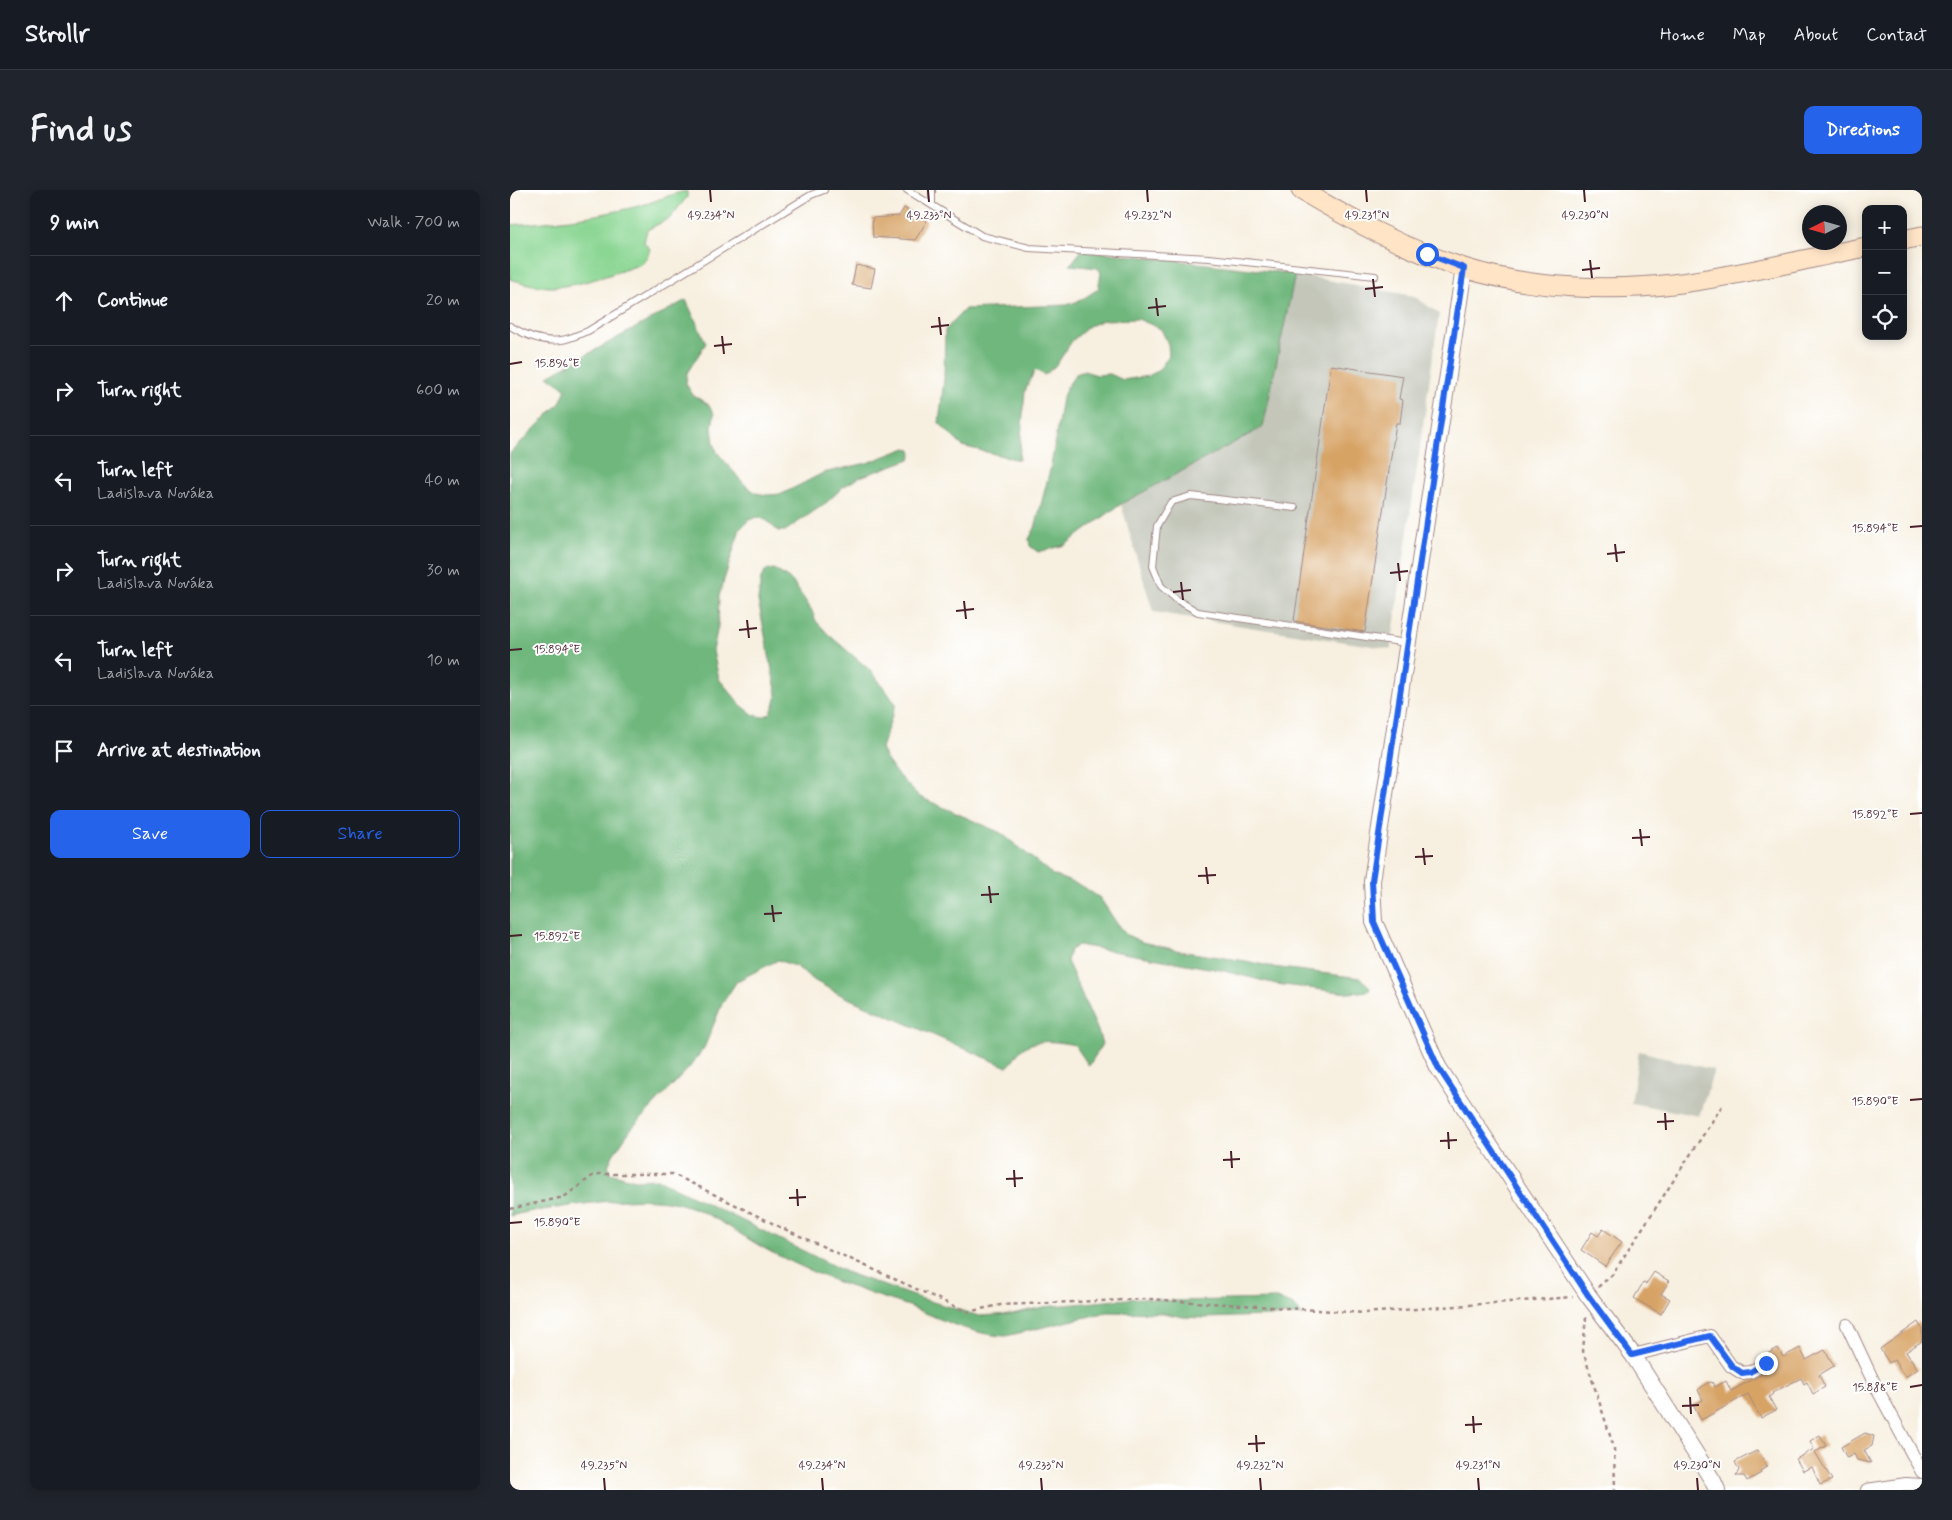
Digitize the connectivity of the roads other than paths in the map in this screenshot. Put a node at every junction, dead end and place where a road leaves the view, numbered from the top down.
1 (824, 190) edge
2 (907, 190) edge
3 (932, 190) edge
4 (1301, 190) edge
5 (932, 205) junction
6 (1922, 236) edge
7 (1907, 239) edge
8 (1862, 248) edge
9 (1464, 268) junction
10 (1375, 276) dead end
11 (510, 326) edge
12 (1295, 508) dead end
13 (1408, 643) junction
14 (1847, 1325) dead end
15 (1632, 1355) junction
16 (1766, 1363) dead end
17 (1922, 1472) edge
18 (1922, 1485) edge
19 (1717, 1490) edge
20 (1867, 1490) edge

1 - 11 lane
2 - 5 lane
3 - 5 lane
4 - 9 main road
5 - 10 lane
6 - 7 main road
8 - 9 main road
9 - 13 street
12 - 13 lane
13 - 15 street
14 - 17 street
15 - 16 street
15 - 19 street
18 - 20 street

